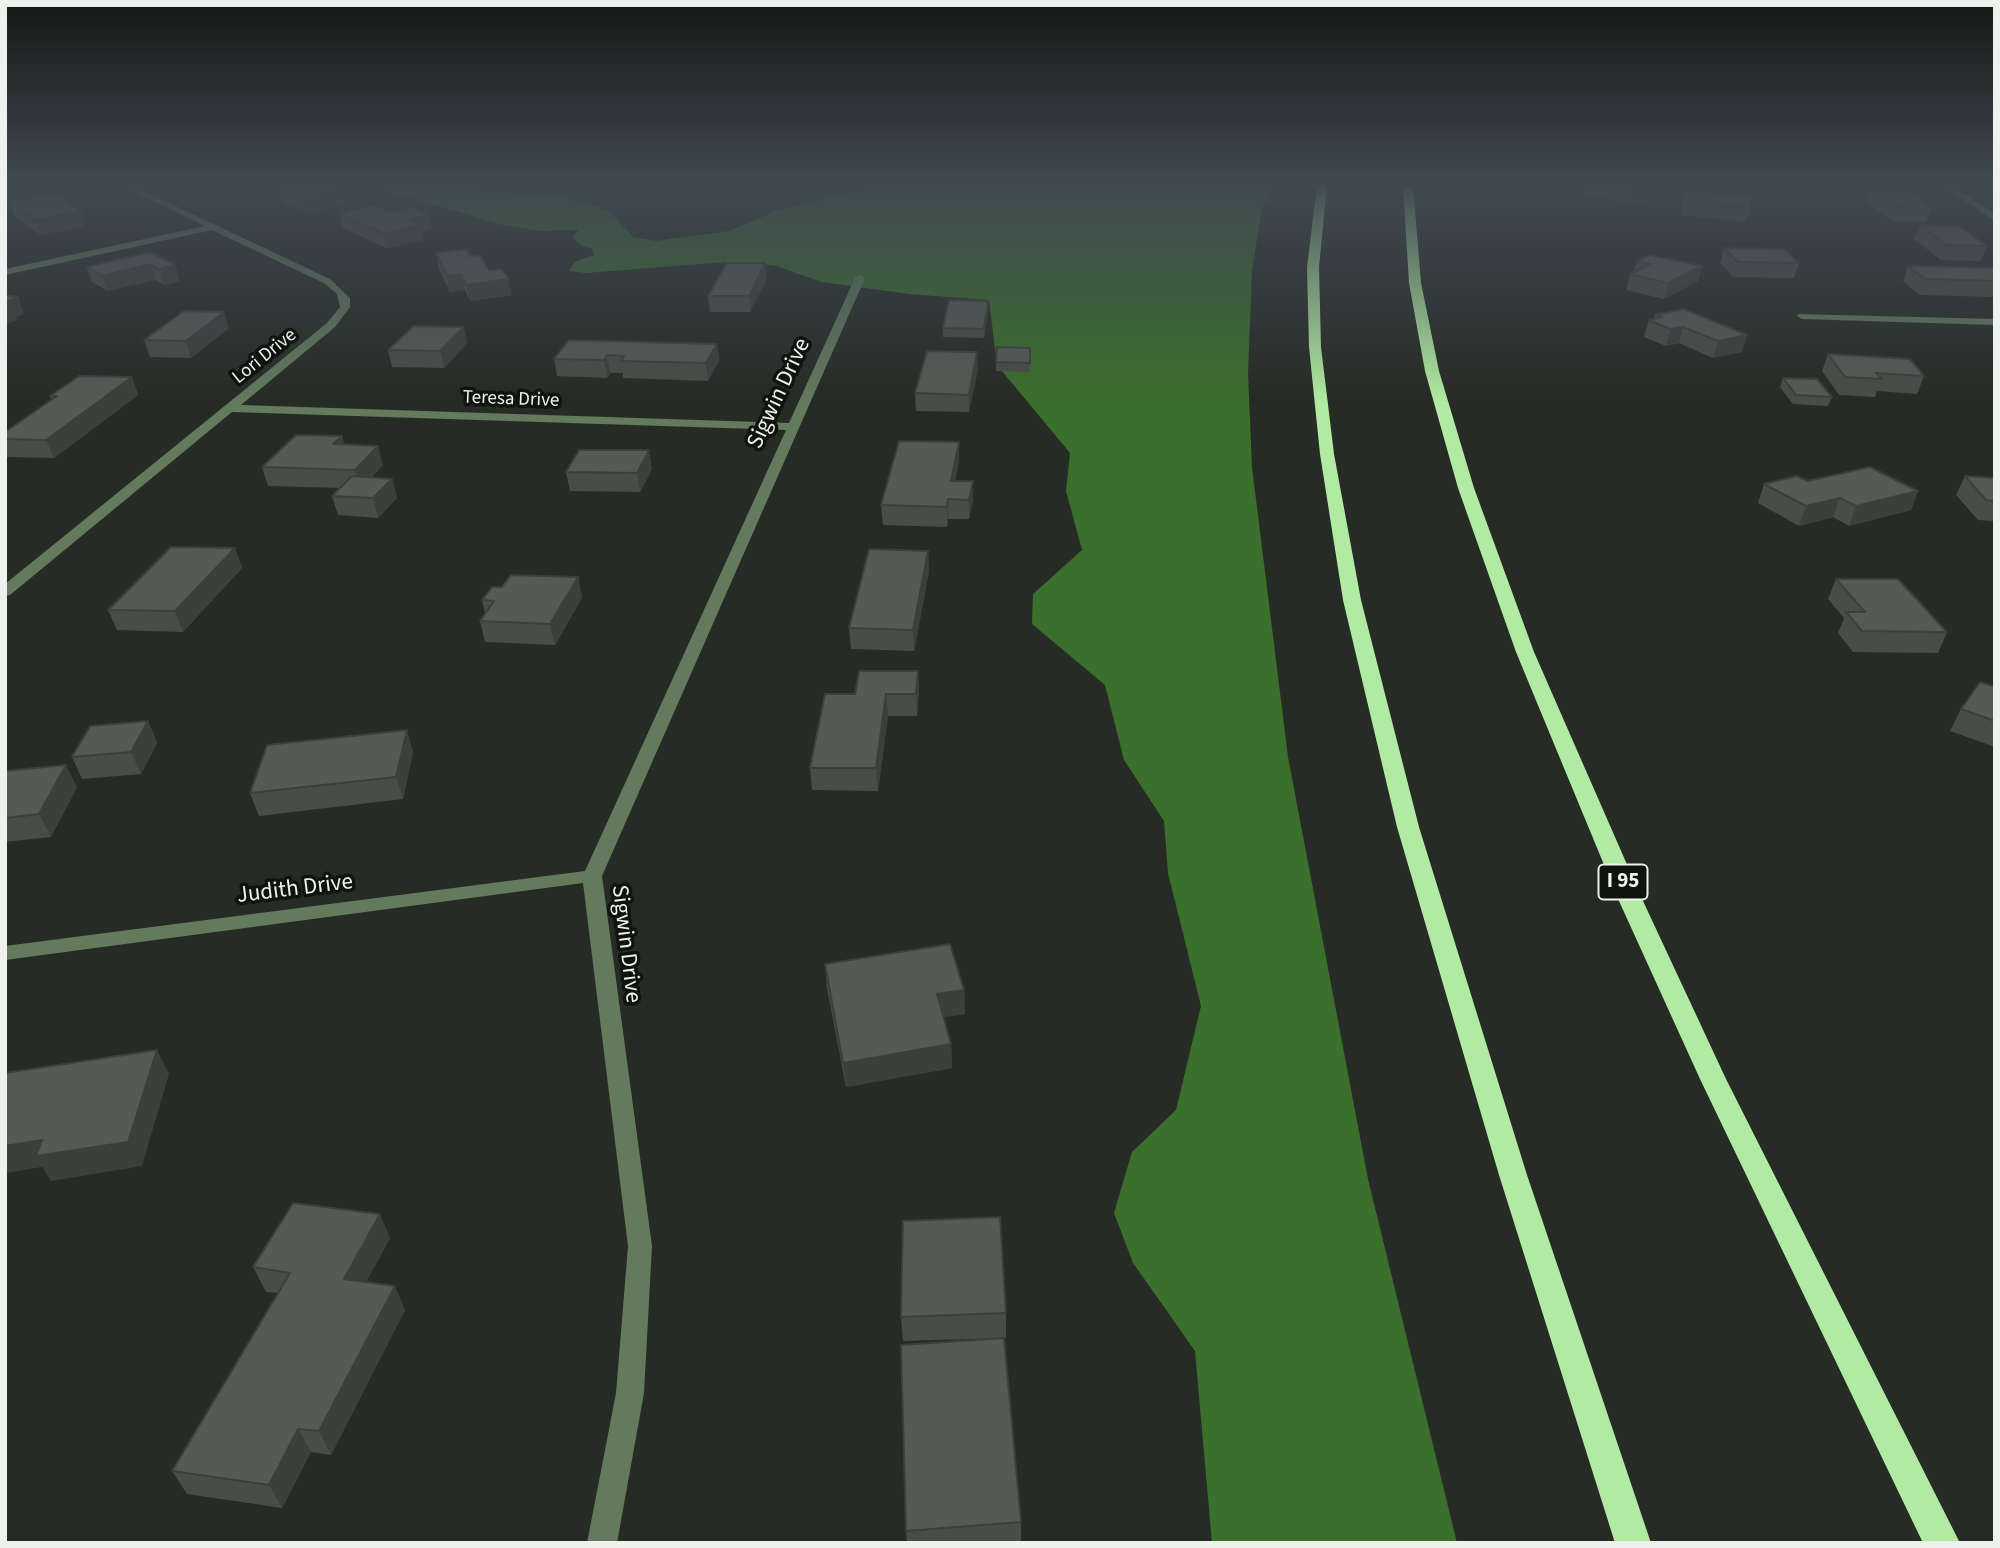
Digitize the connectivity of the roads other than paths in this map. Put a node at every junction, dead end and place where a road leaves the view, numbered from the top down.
1 (69, 258) edge
2 (279, 258) edge
3 (1314, 258) edge
4 (1413, 258) edge
5 (5, 272) edge
6 (860, 278) dead end
7 (1802, 316) dead end
8 (1995, 322) edge
9 (230, 408) junction
10 (792, 427) junction
11 (5, 592) edge
12 (592, 876) junction
13 (5, 953) edge
14 (602, 1543) edge
15 (1633, 1543) edge
16 (1942, 1543) edge

1 - 5 street
2 - 9 street, Lori Drive
3 - 15 highway
4 - 16 highway, I 95
6 - 10 street, Sigwin Drive
7 - 8 street
9 - 10 street, Teresa Drive
9 - 11 street, Lori Drive
10 - 12 street, Sigwin Drive
12 - 13 street, Judith Drive
12 - 14 street, Sigwin Drive

